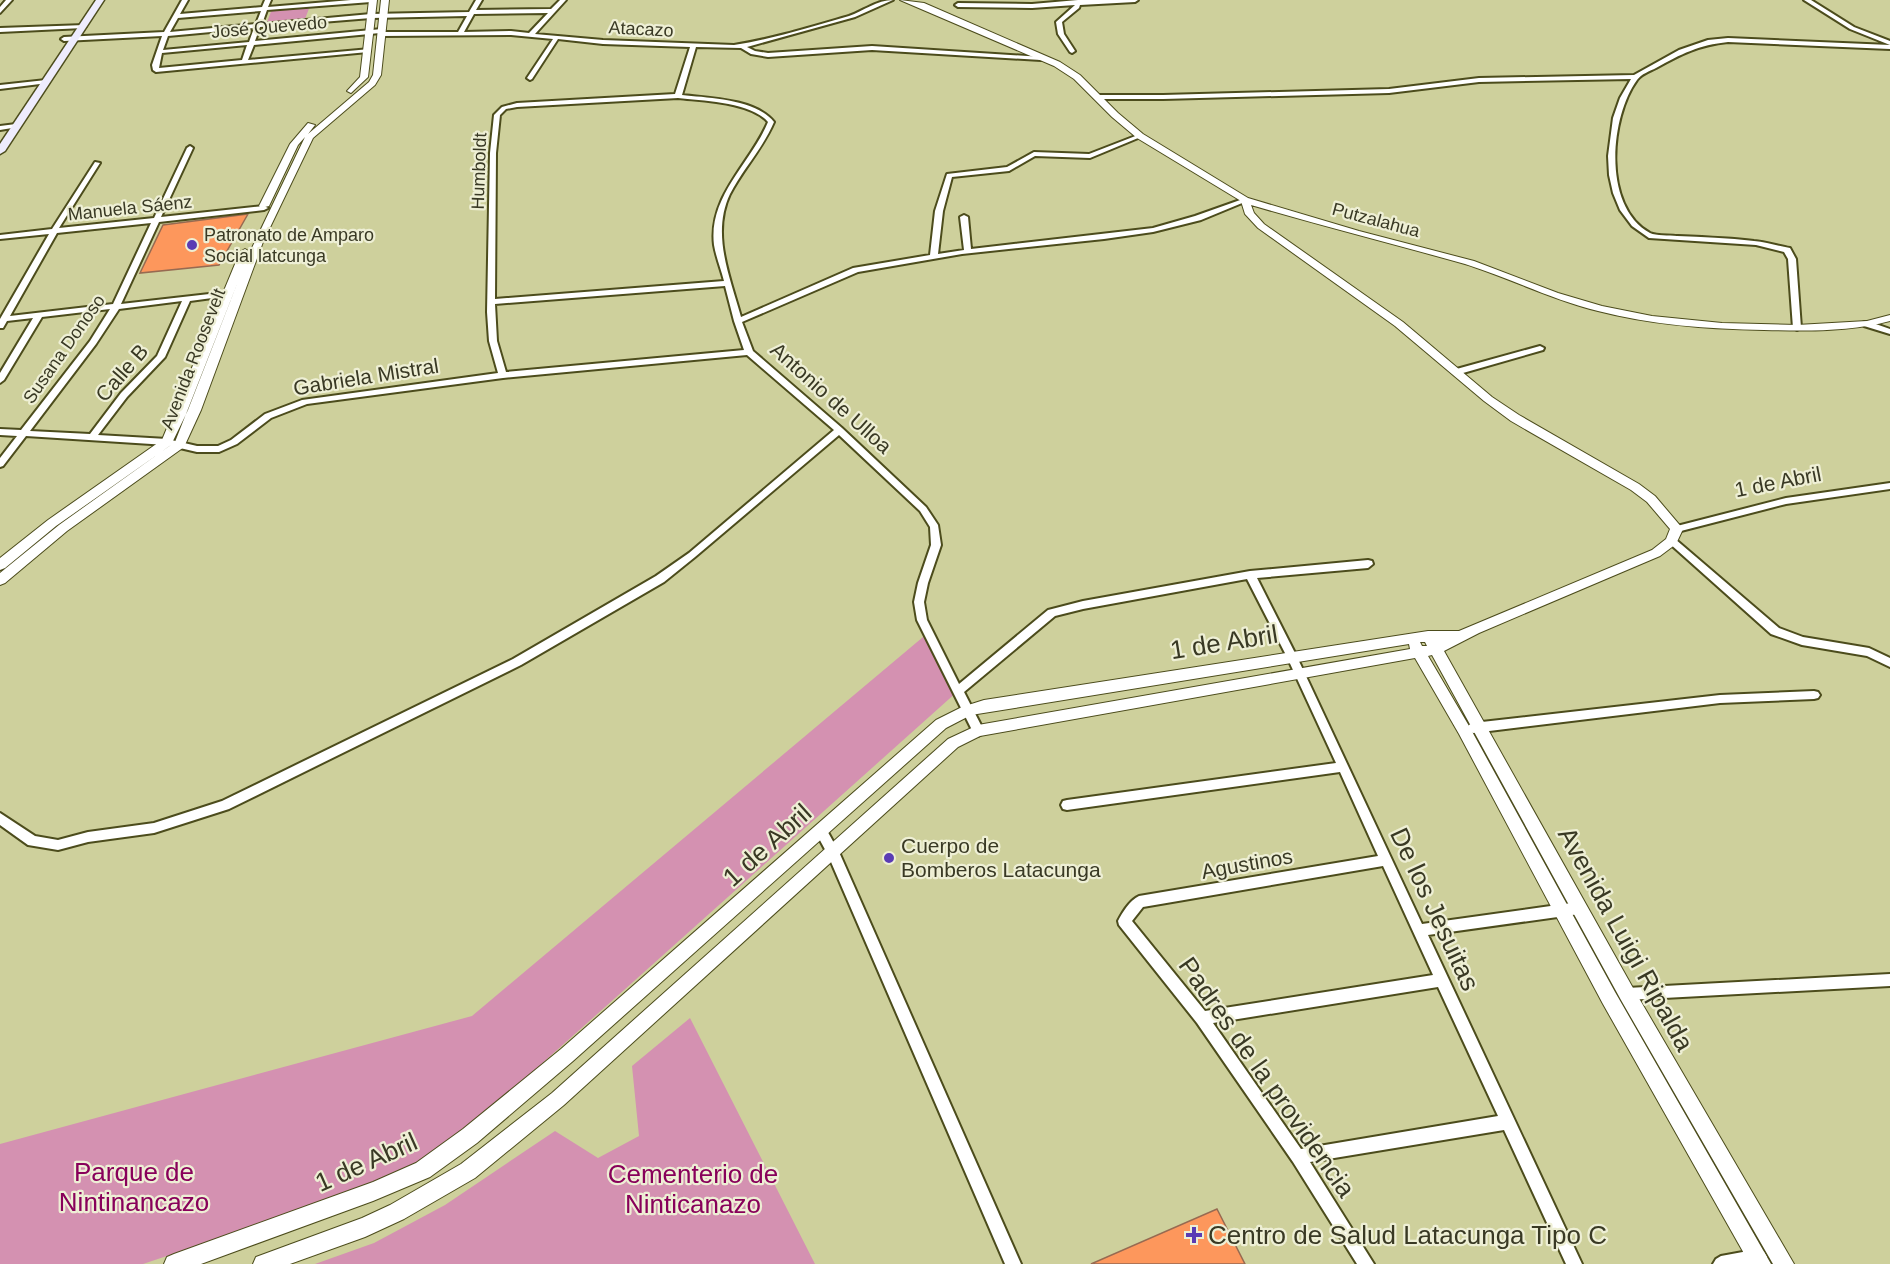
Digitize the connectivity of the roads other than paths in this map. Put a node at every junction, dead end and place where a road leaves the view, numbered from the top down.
1 (9, 0) edge
2 (89, 0) edge
3 (100, 0) edge
4 (185, 0) edge
5 (268, 0) edge
6 (372, 0) edge
7 (385, 0) edge
8 (478, 0) edge
9 (563, 0) edge
10 (890, 0) edge
11 (904, 0) edge
12 (1135, 0) edge
13 (1807, 0) edge
14 (1078, 2) edge
15 (314, 5) junction
16 (958, 5) dead end
17 (265, 9) junction
18 (0, 11) edge
19 (551, 11) junction
20 (471, 13) junction
21 (177, 16) junction
22 (371, 16) junction
23 (383, 16) junction
24 (308, 21) junction
25 (83, 26) junction
26 (260, 26) junction
27 (72, 27) junction
28 (0, 30) edge
29 (370, 32) junction
30 (382, 33) junction
31 (460, 33) junction
32 (166, 34) junction
33 (531, 34) junction
34 (557, 37) junction
35 (75, 38) junction
36 (64, 39) junction
37 (251, 44) junction
38 (1890, 45) edge
39 (693, 46) junction
40 (743, 47) junction
41 (368, 50) junction
42 (1072, 51) dead end
43 (159, 52) junction
44 (1041, 58) junction
45 (244, 62) junction
46 (1635, 77) junction
47 (530, 78) dead end
48 (46, 82) junction
49 (33, 83) junction
50 (0, 87) edge
51 (678, 96) junction
52 (36, 97) junction
53 (1097, 97) junction
54 (23, 98) junction
55 (14, 122) junction
56 (1, 130) edge
57 (1140, 136) junction
58 (190, 148) dead end
59 (0, 151) edge
60 (97, 163) dead end
61 (1245, 200) junction
62 (264, 208) junction
63 (964, 217) dead end
64 (157, 221) junction
65 (54, 231) junction
66 (0, 237) edge
67 (968, 251) junction
68 (934, 256) junction
69 (728, 283) junction
70 (227, 294) junction
71 (187, 298) junction
72 (492, 302) junction
73 (115, 308) junction
74 (39, 315) junction
75 (1890, 318) edge
76 (738, 321) junction
77 (2, 323) edge
78 (1867, 324) junction
79 (1797, 328) junction
80 (1890, 332) edge
81 (1540, 348) dead end
82 (749, 352) junction
83 (1456, 372) junction
84 (503, 375) junction
85 (0, 380) edge
86 (839, 430) junction
87 (0, 432) edge
88 (24, 433) junction
89 (93, 436) junction
90 (166, 442) junction
91 (180, 444) junction
92 (0, 464) edge
93 (1890, 486) edge
94 (1675, 535) junction
95 (1368, 564) dead end
96 (0, 565) edge
97 (1250, 575) junction
98 (0, 580) edge
99 (1433, 643) junction
100 (1415, 646) junction
101 (1292, 657) junction
102 (1890, 663) edge
103 (1299, 673) junction
104 (958, 691) junction
105 (1814, 695) dead end
106 (967, 711) junction
107 (1472, 729) junction
108 (978, 730) junction
109 (1343, 767) junction
110 (1067, 805) dead end
111 (0, 818) edge
112 (821, 831) junction
113 (833, 852) junction
114 (1386, 860) junction
115 (1579, 908) junction
116 (1562, 910) junction
117 (1125, 921) joint
118 (1419, 930) junction
119 (1442, 980) junction
120 (1890, 980) edge
121 (1627, 994) junction
122 (1202, 1018) junction
123 (1508, 1122) junction
124 (1298, 1157) junction
125 (1781, 1258) edge
126 (1759, 1261) edge
127 (174, 1264) edge
128 (263, 1264) edge
129 (1013, 1264) edge
130 (1366, 1264) edge
131 (1574, 1264) edge
132 (1721, 1264) edge

1 - 18 street
2 - 27 main road
3 - 25 main road
4 - 21 street
5 - 17 street
6 - 15 street
6 - 22 street, Avenida Roosevelt
7 - 23 street, Avenida Roosevelt
8 - 20 street
9 - 19 street
10 - 40 street, Atacazo
11 - 44 street, Putzalahua
12 - 14 street
13 - 38 street
14 - 16 street
14 - 42 street
15 - 17 street
15 - 24 street
17 - 21 street
17 - 26 street
19 - 20 street
19 - 33 street
20 - 23 street
20 - 31 street
21 - 32 street
22 - 23 street
22 - 24 street
22 - 29 street, Avenida Roosevelt
23 - 30 street, Avenida Roosevelt
24 - 26 street
25 - 27 street
25 - 35 main road
26 - 32 street
26 - 37 street
27 - 28 street
27 - 36 main road
29 - 30 street, José Quevedo
29 - 37 street, José Quevedo
29 - 41 street, Avenida Roosevelt
30 - 31 street, Atacazo
30 - 91 street, Avenida Roosevelt
31 - 33 street, Atacazo
32 - 35 street
32 - 43 street
33 - 34 street, Atacazo
34 - 39 street, Atacazo
34 - 47 street
35 - 36 street
35 - 48 main road
36 - 49 main road
37 - 43 street, José Quevedo
37 - 45 street
38 - 46 street
39 - 40 street, Atacazo
39 - 51 street
40 - 44 street
41 - 45 street
41 - 62 street, Avenida Roosevelt
43 - 45 street
44 - 53 street, Putzalahua
46 - 53 street
46 - 79 street
48 - 49 street
48 - 52 main road
49 - 50 street
49 - 54 main road
51 - 69 street, Antonio de Ulloa
51 - 72 street, Humboldt
52 - 54 main road
52 - 55 main road
53 - 57 street, Putzalahua
54 - 55 main road
55 - 56 main road
55 - 59 main road
57 - 61 street, Putzalahua
57 - 68 street
58 - 64 street, Susana Donoso
60 - 65 street
61 - 67 street
61 - 79 street, Putzalahua
61 - 83 street
62 - 64 street, Manuela Sáenz
62 - 70 street, Avenida Roosevelt
63 - 67 street
64 - 65 street, Manuela Sáenz
64 - 73 street, Susana Donoso
65 - 66 street, Manuela Sáenz
65 - 77 street
67 - 68 street
68 - 76 street
69 - 72 street
69 - 76 street, Antonio de Ulloa
70 - 71 street
70 - 90 street, Avenida Roosevelt
71 - 73 street
71 - 89 street, Calle B
72 - 84 street, Humboldt
73 - 74 street
73 - 88 street, Susana Donoso
74 - 77 street
74 - 85 street
75 - 78 street, Putzalahua
76 - 82 street, Antonio de Ulloa
78 - 79 street, Putzalahua
78 - 80 street
81 - 83 street
82 - 84 street, Gabriela Mistral
82 - 86 street, Antonio de Ulloa
83 - 94 street
84 - 91 street, Gabriela Mistral
86 - 104 street, Antonio de Ulloa
86 - 111 street
87 - 88 street, Gabriela Mistral
88 - 89 street, Gabriela Mistral
88 - 92 street, Susana Donoso
89 - 90 street, Gabriela Mistral
90 - 91 street, Gabriela Mistral
90 - 96 street, Avenida Roosevelt
91 - 98 street, Avenida Roosevelt
93 - 94 street, 1 de Abril
94 - 99 street, 1 de Abril
94 - 102 street
95 - 97 street
97 - 101 street, De los Jesuitas
97 - 104 street
99 - 100 street, 1 de Abril
99 - 107 street, Avenida Luigi Ripalda
100 - 101 street, 1 de Abril
100 - 103 street, 1 de Abril
100 - 107 street, Avenida Luigi Ripalda
101 - 103 street, De los Jesuitas
101 - 106 street, 1 de Abril
103 - 108 street, 1 de Abril
103 - 109 street, De los Jesuitas
104 - 106 street, Antonio de Ulloa
105 - 107 street
106 - 108 street, Antonio de Ulloa
106 - 112 street, 1 de Abril
107 - 115 street, Avenida Luigi Ripalda
107 - 116 street, Avenida Luigi Ripalda
108 - 113 street, 1 de Abril
109 - 110 street
109 - 114 street, De los Jesuitas
112 - 113 street
112 - 127 street, 1 de Abril
113 - 128 street, 1 de Abril
113 - 129 street
114 - 117 street, Agustinos
114 - 118 street, De los Jesuitas
115 - 116 street
115 - 121 street, Avenida Luigi Ripalda
116 - 118 street
116 - 126 street, Avenida Luigi Ripalda
117 - 122 street, Padres de la providencia
118 - 119 street, De los Jesuitas
119 - 122 street
119 - 123 street, De los Jesuitas
120 - 121 street
121 - 125 street, Avenida Luigi Ripalda
122 - 124 street, Padres de la providencia
123 - 124 street
123 - 131 street, De los Jesuitas
124 - 130 street, Padres de la providencia
125 - 126 street
126 - 132 street

